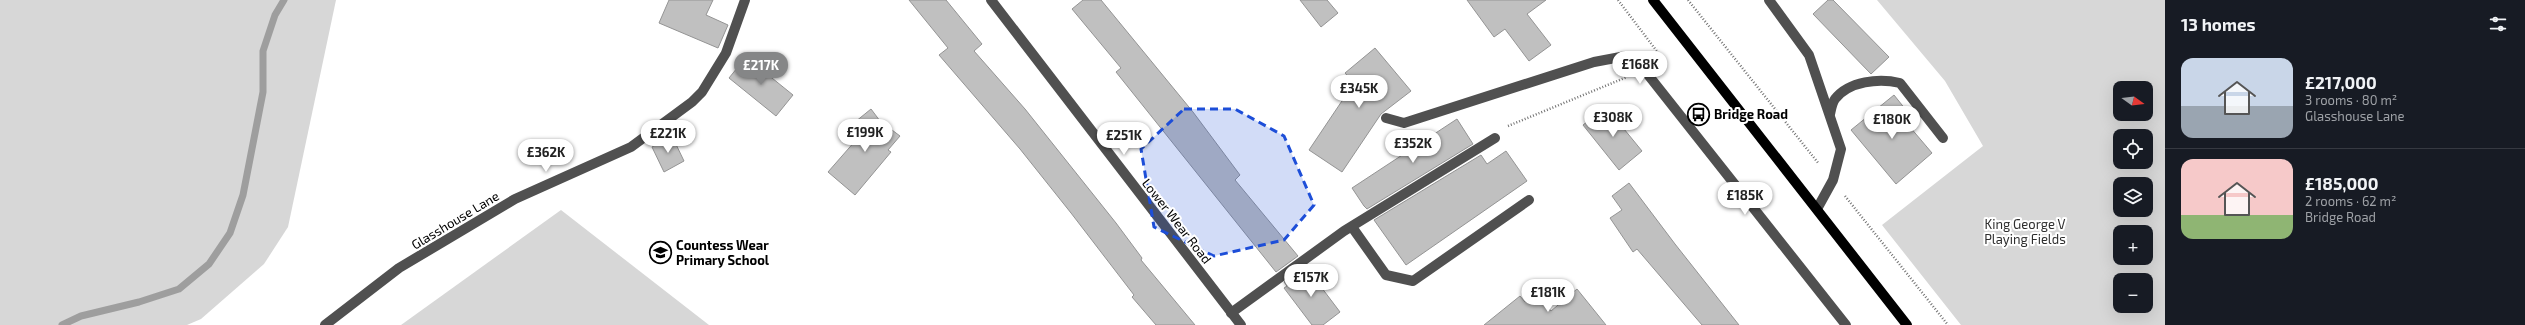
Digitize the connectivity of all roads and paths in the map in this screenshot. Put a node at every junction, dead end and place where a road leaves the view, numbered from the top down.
1 (744, 0) edge
2 (990, 0) edge
3 (1653, 0) edge
4 (1769, 0) edge
5 (1642, 68) junction
6 (1830, 114) junction
7 (1386, 118) dead end
8 (1495, 138) joint
9 (1943, 138) dead end
10 (1529, 200) dead end
11 (1817, 209) junction
12 (1352, 227) junction
13 (1231, 313) junction
14 (325, 325) edge
15 (1241, 325) edge
16 (1846, 325) edge
17 (1907, 325) edge

1 - 14 street, Glasshouse Lane
2 - 13 street, Lower Wear Road
3 - 11 main road
4 - 6 street
5 - 7 street
5 - 8 path
5 - 16 street
6 - 9 street
6 - 11 street
8 - 12 street
10 - 12 street
11 - 17 main road
12 - 13 street
13 - 15 street, Lower Wear Road

